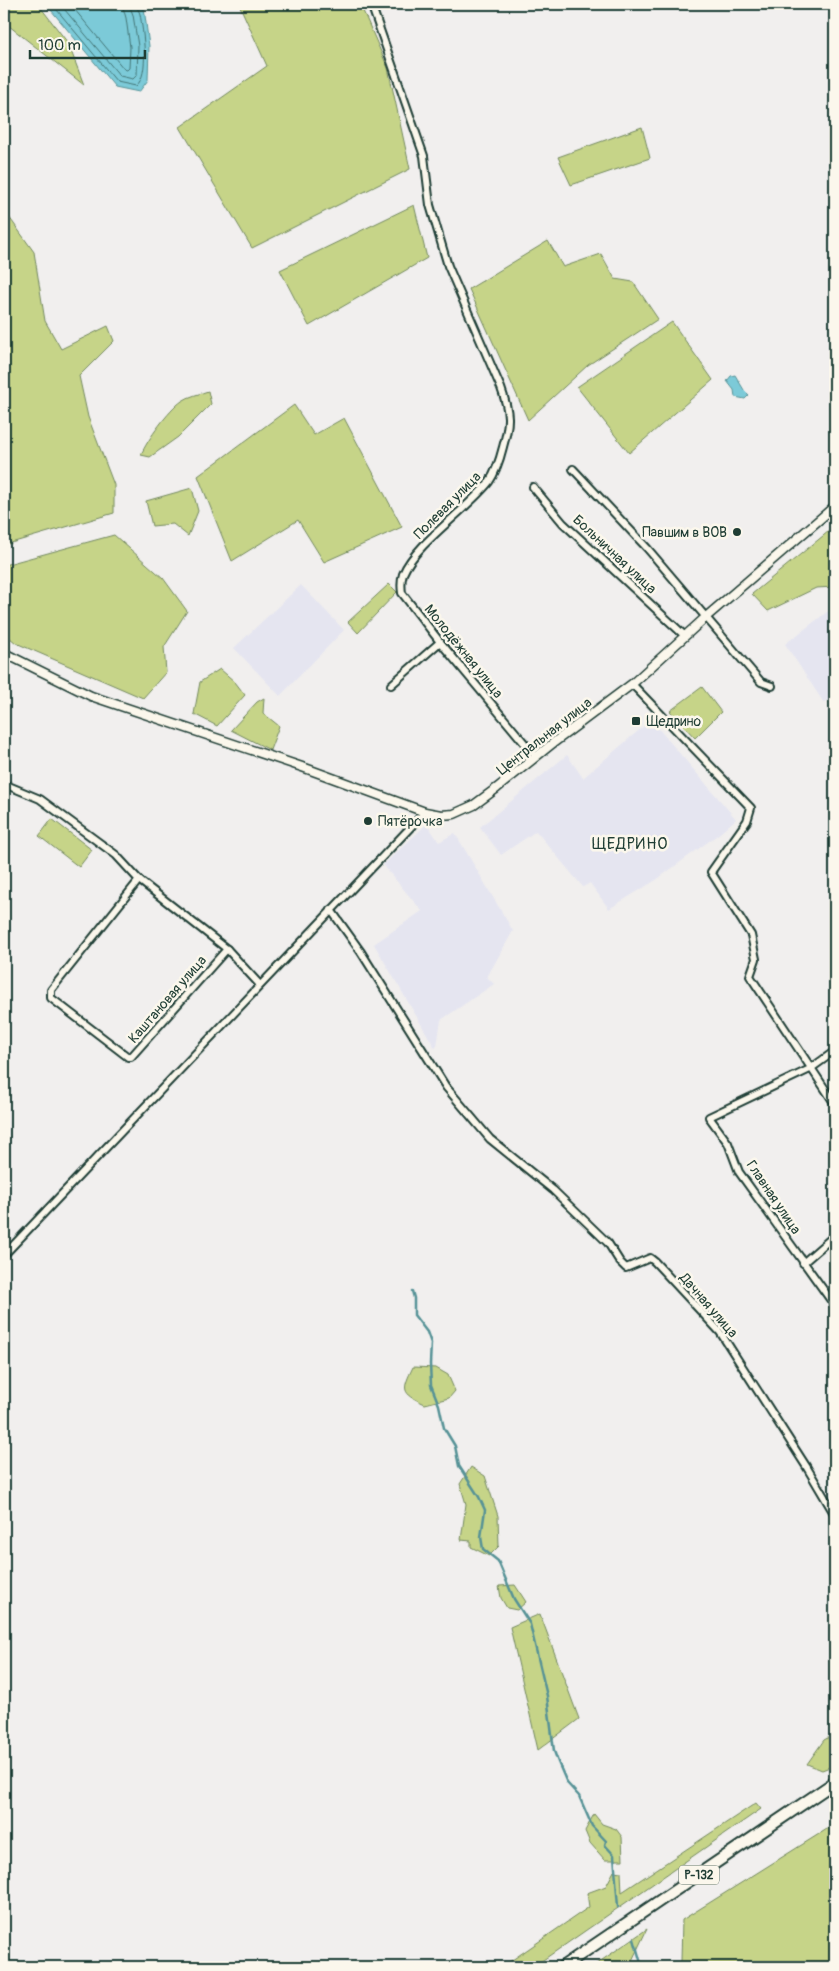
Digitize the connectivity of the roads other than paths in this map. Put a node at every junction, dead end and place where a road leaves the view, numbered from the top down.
1 (372, 4) edge
2 (573, 469) dead end
3 (533, 487) dead end
4 (835, 506) edge
5 (417, 553) joint
6 (706, 617) junction
7 (685, 636) junction
8 (440, 642) junction
9 (4, 653) edge
10 (632, 684) junction
11 (391, 685) dead end
12 (772, 686) dead end
13 (536, 758) junction
14 (4, 784) edge
15 (426, 812) junction
16 (138, 880) junction
17 (331, 910) junction
18 (227, 949) junction
19 (260, 984) junction
20 (835, 1051) edge
21 (810, 1069) junction
22 (835, 1104) edge
23 (835, 1235) edge
24 (4, 1255) edge
25 (803, 1263) junction
26 (835, 1306) edge
27 (835, 1515) edge
28 (835, 1782) edge
29 (562, 1967) edge

1 - 5 street, Полевая улица
2 - 6 street, Больничная улица
3 - 7 street, Больничная улица
4 - 6 street, Центральная улица
5 - 8 street, Молодёжная улица
6 - 7 street, Центральная улица
6 - 12 street, Больничная улица
7 - 10 street, Центральная улица
8 - 11 street
8 - 13 street, Молодёжная улица
9 - 15 street, Центральная улица
10 - 13 street, Центральная улица
10 - 21 street
13 - 15 street, Центральная улица
14 - 16 street, Каштановая улица
15 - 17 street
16 - 18 street, Каштановая улица
16 - 18 street, Каштановая улица
17 - 19 street
17 - 27 street, Дачная улица
18 - 19 street, Каштановая улица
19 - 24 street
20 - 21 street
21 - 22 street
21 - 25 street, Главная улица
23 - 25 street
25 - 26 street, Главная улица
28 - 29 highway, Р-132

